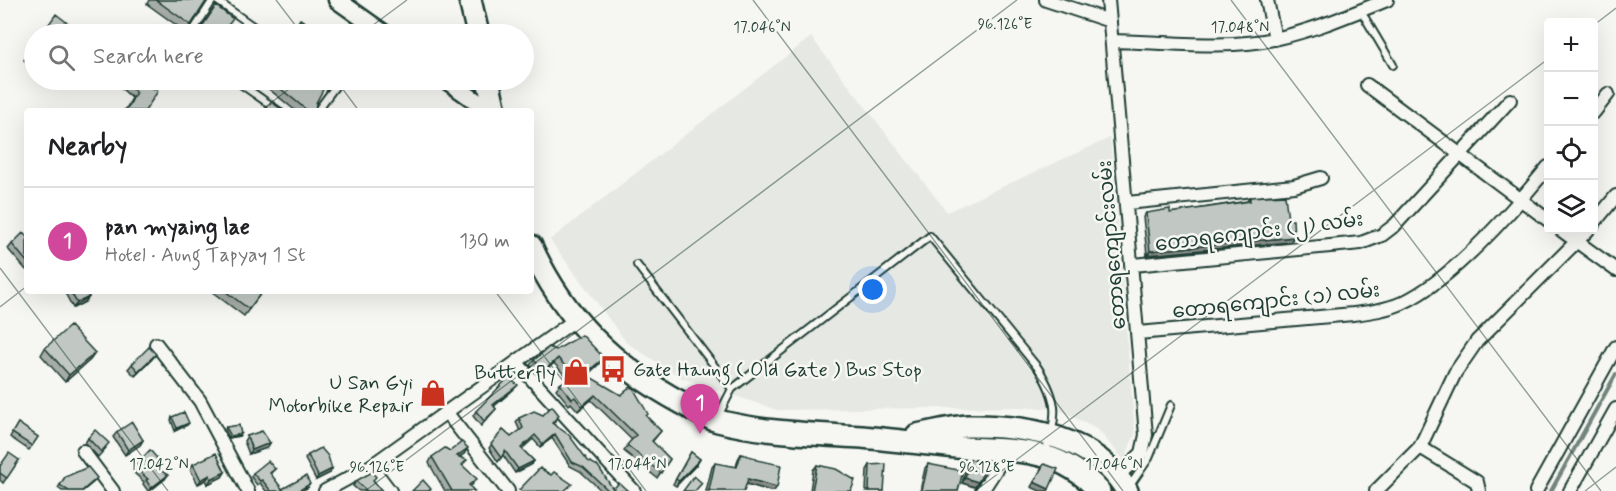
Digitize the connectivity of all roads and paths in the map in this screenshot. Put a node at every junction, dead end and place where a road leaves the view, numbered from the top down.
1 (215, 0) edge
2 (337, 0) edge
3 (470, 0) edge
4 (1046, 0) edge
5 (1108, 0) edge
6 (1267, 0) edge
7 (1386, 0) edge
8 (1361, 10) junction
9 (1110, 21) junction
10 (197, 24) edge
11 (250, 24) edge
12 (367, 24) edge
13 (476, 24) edge
14 (1275, 39) junction
15 (1112, 41) junction
16 (1393, 65) dead end
17 (1367, 85) dead end
18 (249, 90) edge
19 (332, 90) edge
20 (460, 90) edge
21 (490, 90) edge
22 (1608, 94) dead end
23 (1510, 100) dead end
24 (1598, 106) edge
25 (275, 108) edge
26 (319, 108) edge
27 (486, 108) edge
28 (494, 108) edge
29 (1461, 153) junction
30 (1544, 172) edge
31 (1321, 178) dead end
32 (1616, 196) edge
33 (1521, 200) junction
34 (1127, 203) junction
35 (1544, 217) edge
36 (1598, 217) edge
37 (1566, 234) edge
38 (1584, 234) edge
39 (1577, 242) junction
40 (534, 253) edge
41 (637, 265) dead end
42 (1133, 265) junction
43 (1616, 270) edge
44 (574, 320) junction
45 (1138, 333) junction
46 (156, 344) dead end
47 (1616, 347) edge
48 (517, 363) junction
49 (732, 388) junction
50 (1172, 405) dead end
51 (1616, 409) edge
52 (446, 412) junction
53 (716, 421) junction
54 (1051, 434) junction
55 (892, 439) junction
56 (1420, 447) junction
57 (1009, 449) junction
58 (83, 452) dead end
59 (1045, 455) junction
60 (371, 466) junction
61 (1124, 486) edge
62 (113, 491) edge
63 (248, 491) edge
64 (326, 491) edge
65 (390, 491) edge
66 (508, 491) edge
67 (633, 491) edge
68 (982, 491) edge
69 (1099, 491) edge
70 (1376, 491) edge
71 (1479, 491) edge
72 (1536, 491) edge
73 (1570, 491) edge

1 - 10 lane
1 - 11 lane
2 - 12 main road
3 - 13 highway
4 - 9 street
5 - 9 street, တောရကျောင်းလမ်း
6 - 14 street
7 - 8 street
8 - 14 street
8 - 16 lane
9 - 15 street, တောရကျောင်းလမ်း
14 - 15 street
15 - 34 street, တောရကျောင်းလမ်း
17 - 29 street
18 - 25 lane
19 - 26 lane
20 - 27 main road
21 - 28 highway
22 - 24 street
23 - 29 street, တောရကျောင်း (၂) လမ်း
29 - 33 street
29 - 42 street, တောရကျောင်း (၂) လမ်း
30 - 33 street, တောရကျောင်း (၁) လမ်း
31 - 34 street
32 - 36 street
33 - 35 street
33 - 45 street, တောရကျောင်း (၁) လမ်း
34 - 42 street, တောရကျောင်းလမ်း
37 - 39 street
38 - 39 street
39 - 43 street
39 - 56 street
40 - 44 highway
41 - 49 lane
42 - 45 street, တောရကျောင်းလမ်း
44 - 48 street
44 - 53 highway
45 - 61 street, တောရကျောင်းလမ်း
46 - 63 street
47 - 72 street
48 - 52 street
48 - 67 street
49 - 53 lane
49 - 54 lane
50 - 61 lane
51 - 73 street
52 - 60 street
52 - 66 street
53 - 55 highway
54 - 55 highway
54 - 59 lane
54 - 61 highway
55 - 57 highway
56 - 70 street
56 - 71 street
57 - 59 highway
57 - 68 street
58 - 62 street
59 - 69 highway
60 - 64 street
60 - 65 street

